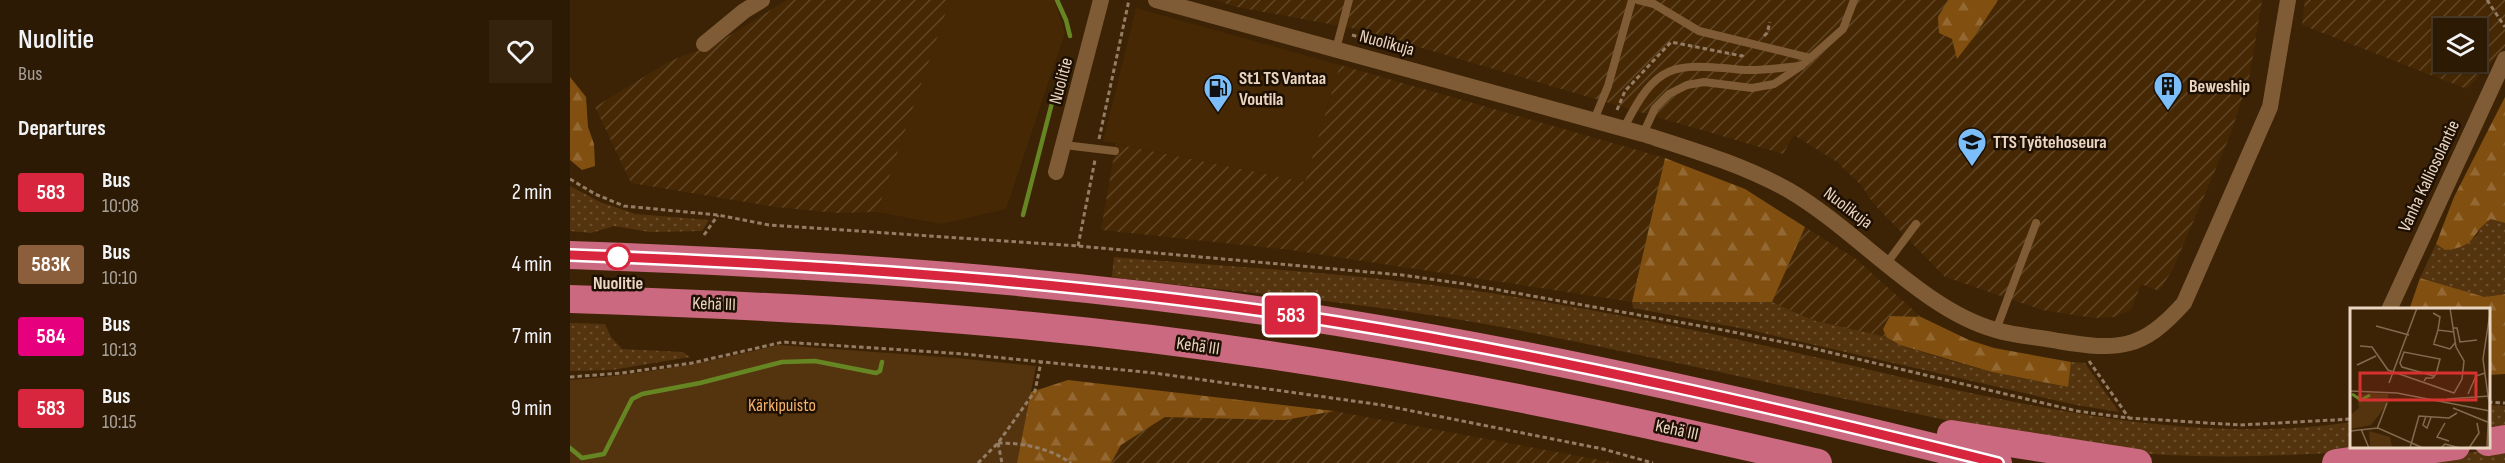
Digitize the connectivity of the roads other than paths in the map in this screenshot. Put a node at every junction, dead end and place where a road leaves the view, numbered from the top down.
1 (762, 0) edge
2 (1101, 0) edge
3 (1156, 0) edge
4 (1349, 0) edge
5 (1632, 0) edge
6 (1638, 0) edge
7 (1854, 0) edge
8 (2288, 0) edge
9 (704, 44) dead end
10 (1336, 49) junction
11 (1810, 58) junction
12 (2505, 59) edge
13 (1801, 66) junction
14 (1596, 113) junction
15 (1627, 122) junction
16 (1643, 134) junction
17 (1064, 144) junction
18 (1115, 151) dead end
19 (1056, 171) dead end
20 (1916, 224) dead end
21 (2036, 224) dead end
22 (570, 255) edge
23 (1887, 263) junction
24 (570, 299) edge
25 (2390, 308) edge
26 (1996, 330) junction
27 (1777, 409) junction
28 (1689, 433) junction
29 (2505, 439) edge
30 (2490, 442) edge
31 (2448, 448) edge
32 (1744, 463) edge
33 (1818, 463) edge
34 (1998, 463) edge
35 (2138, 463) edge
36 (2336, 463) edge

1 - 9 street
2 - 17 street, Nuolitie
3 - 10 street, Nuolikuja
4 - 10 lane
5 - 14 lane
6 - 11 lane
7 - 11 lane
8 - 26 street, Nuolikuja
10 - 14 street, Nuolikuja
11 - 13 lane
12 - 25 street, Vanha Kalliosolantie
13 - 15 lane
13 - 16 lane
14 - 15 street, Nuolikuja
15 - 16 street, Nuolikuja
16 - 23 street, Nuolikuja
17 - 18 lane
17 - 19 street, Nuolitie
20 - 23 lane
21 - 26 lane
22 - 27 highway
23 - 26 street, Nuolikuja
24 - 28 highway, Kehä III
27 - 34 highway
27 - 35 highway
28 - 32 highway
28 - 33 highway, Kehä III
29 - 30 highway
31 - 36 highway

